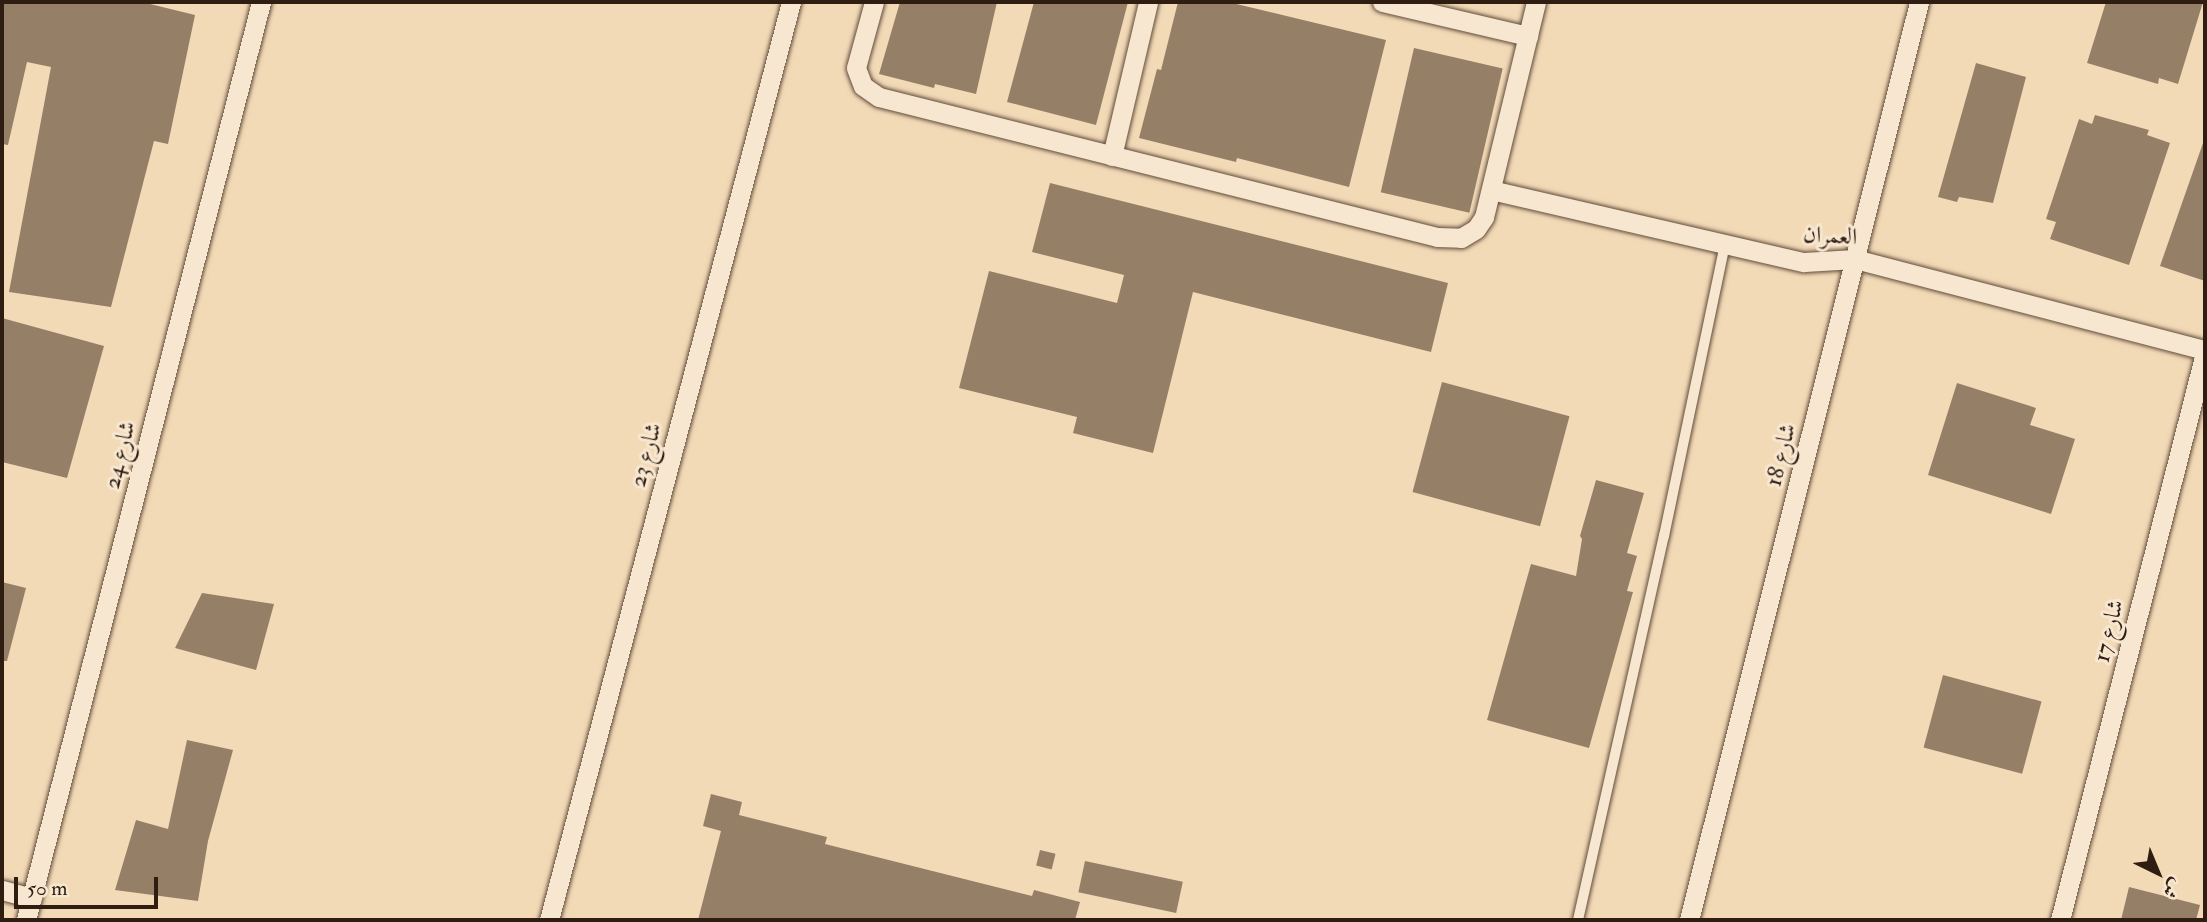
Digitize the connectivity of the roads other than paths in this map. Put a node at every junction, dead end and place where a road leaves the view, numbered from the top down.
1 (261, 2) edge
2 (791, 2) edge
3 (874, 2) edge
4 (1148, 2) edge
5 (1382, 2) edge
6 (1536, 2) edge
7 (1919, 2) edge
8 (1528, 36) junction
9 (1112, 156) junction
10 (1491, 190) junction
11 (1725, 243) junction
12 (1855, 259) junction
13 (2205, 351) edge
14 (2, 890) edge
15 (32, 898) junction
16 (26, 920) edge
17 (549, 920) edge
18 (1578, 920) edge
19 (1689, 920) edge
20 (2060, 920) edge

1 - 15 street, شارع 24
2 - 17 street, شارع 23
3 - 9 street
4 - 9 street
5 - 8 street
6 - 8 street
7 - 12 street, شارع 18
8 - 10 street
9 - 10 street
10 - 11 street, العمران
11 - 12 street, العمران
11 - 18 lane
12 - 13 street, العمران
12 - 19 street, شارع 18
13 - 20 street, شارع 17
14 - 15 street
15 - 16 street, شارع 24

